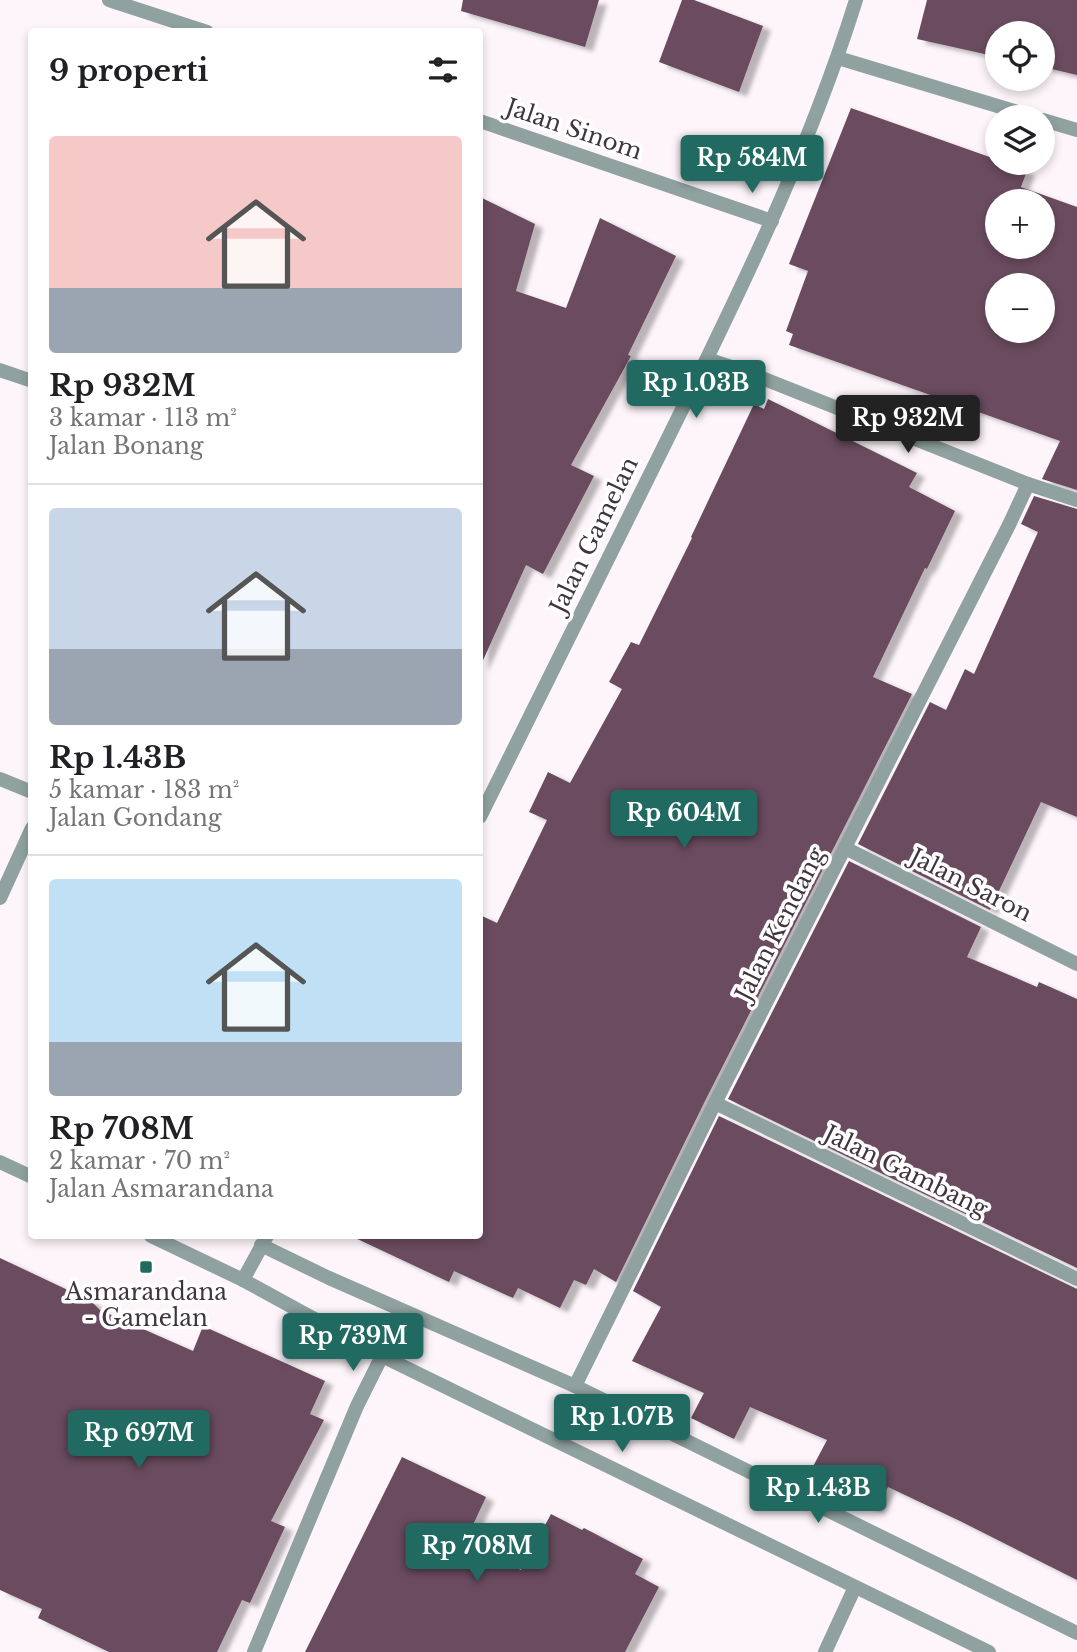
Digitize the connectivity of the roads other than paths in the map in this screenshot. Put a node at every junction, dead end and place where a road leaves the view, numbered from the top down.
1 (109, 0) edge
2 (856, 0) edge
3 (194, 28) edge
4 (838, 58) junction
5 (994, 105) edge
6 (483, 122) edge
7 (1055, 124) edge
8 (1077, 130) edge
9 (772, 221) junction
10 (707, 359) junction
11 (0, 370) edge
12 (28, 380) edge
13 (1028, 484) junction
14 (1077, 500) edge
15 (0, 779) edge
16 (28, 790) edge
17 (483, 811) edge
18 (28, 837) edge
19 (845, 848) junction
20 (0, 898) edge
21 (1077, 964) edge
22 (715, 1103) junction
23 (0, 1161) edge
24 (28, 1175) edge
25 (157, 1239) edge
26 (264, 1240) edge
27 (1077, 1279) edge
28 (243, 1280) junction
29 (382, 1356) junction
30 (575, 1386) junction
31 (855, 1587) junction
32 (1077, 1633) edge
33 (254, 1652) edge
34 (825, 1652) edge
35 (989, 1652) edge

1 - 3 street
2 - 4 street, Jalan Gamelan
4 - 5 street
4 - 9 street, Jalan Gamelan
6 - 9 street, Jalan Sinom
7 - 8 street
9 - 10 street, Jalan Gamelan
10 - 13 street
10 - 17 street, Jalan Gamelan
11 - 12 street
13 - 14 street
13 - 19 street, Jalan Kendang
15 - 16 street
18 - 20 street
19 - 21 street, Jalan Saron
19 - 22 street, Jalan Kendang
22 - 27 street, Jalan Gambang
22 - 30 street, Jalan Kendang
23 - 24 street
25 - 28 street
26 - 28 street
26 - 30 street
28 - 29 street
29 - 31 street
29 - 33 street
30 - 32 street
31 - 34 street
31 - 35 street

